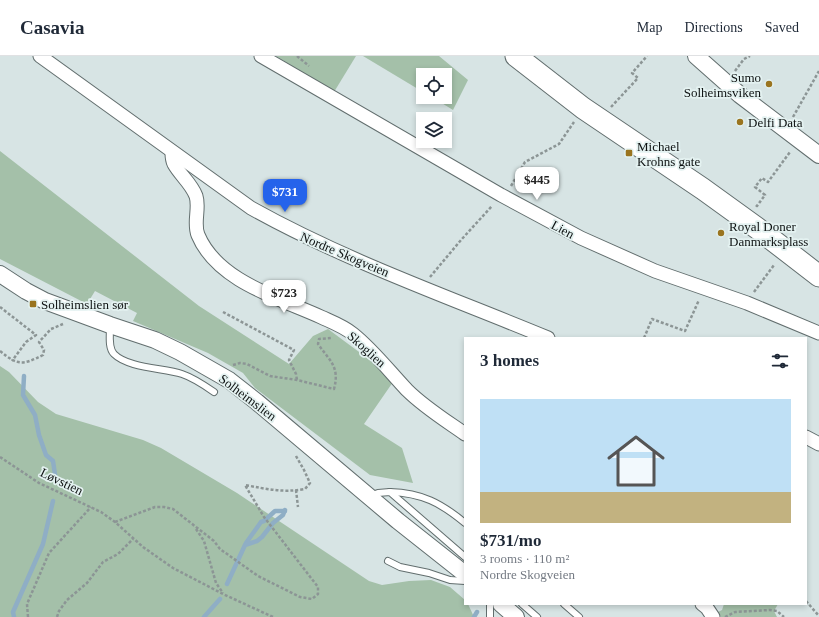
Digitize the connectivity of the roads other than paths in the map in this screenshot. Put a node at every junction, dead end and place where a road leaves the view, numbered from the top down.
1 (40, 56) edge
2 (261, 56) edge
3 (516, 56) edge
4 (696, 56) edge
5 (172, 152) junction
6 (819, 155) edge
7 (0, 274) edge
8 (819, 276) edge
9 (110, 325) junction
10 (819, 333) edge
11 (546, 337) edge
12 (214, 392) dead end
13 (464, 433) edge
14 (807, 438) edge
15 (819, 444) edge
16 (390, 492) junction
17 (370, 496) junction
18 (464, 522) edge
19 (464, 556) edge
20 (388, 561) dead end
21 (464, 573) edge
22 (464, 581) edge
23 (490, 605) edge
24 (502, 605) edge
25 (523, 605) edge
26 (565, 605) edge
27 (703, 605) edge
28 (490, 617) edge
29 (516, 617) edge
30 (537, 617) edge
31 (580, 617) edge
32 (713, 617) edge

1 - 5 street, Nordre Skogveien
2 - 10 street, Lien
3 - 8 main road
4 - 6 street
5 - 11 street, Nordre Skogveien
5 - 13 street, Skoglien
7 - 9 street, Solheimslien
9 - 12 lane, Solheimslien
9 - 17 street, Solheimslien
14 - 15 street
16 - 17 lane
16 - 18 lane
16 - 19 lane
17 - 21 street, Solheimslien
20 - 22 lane
23 - 28 lane
24 - 29 street
25 - 30 lane
26 - 31 lane
27 - 32 street

